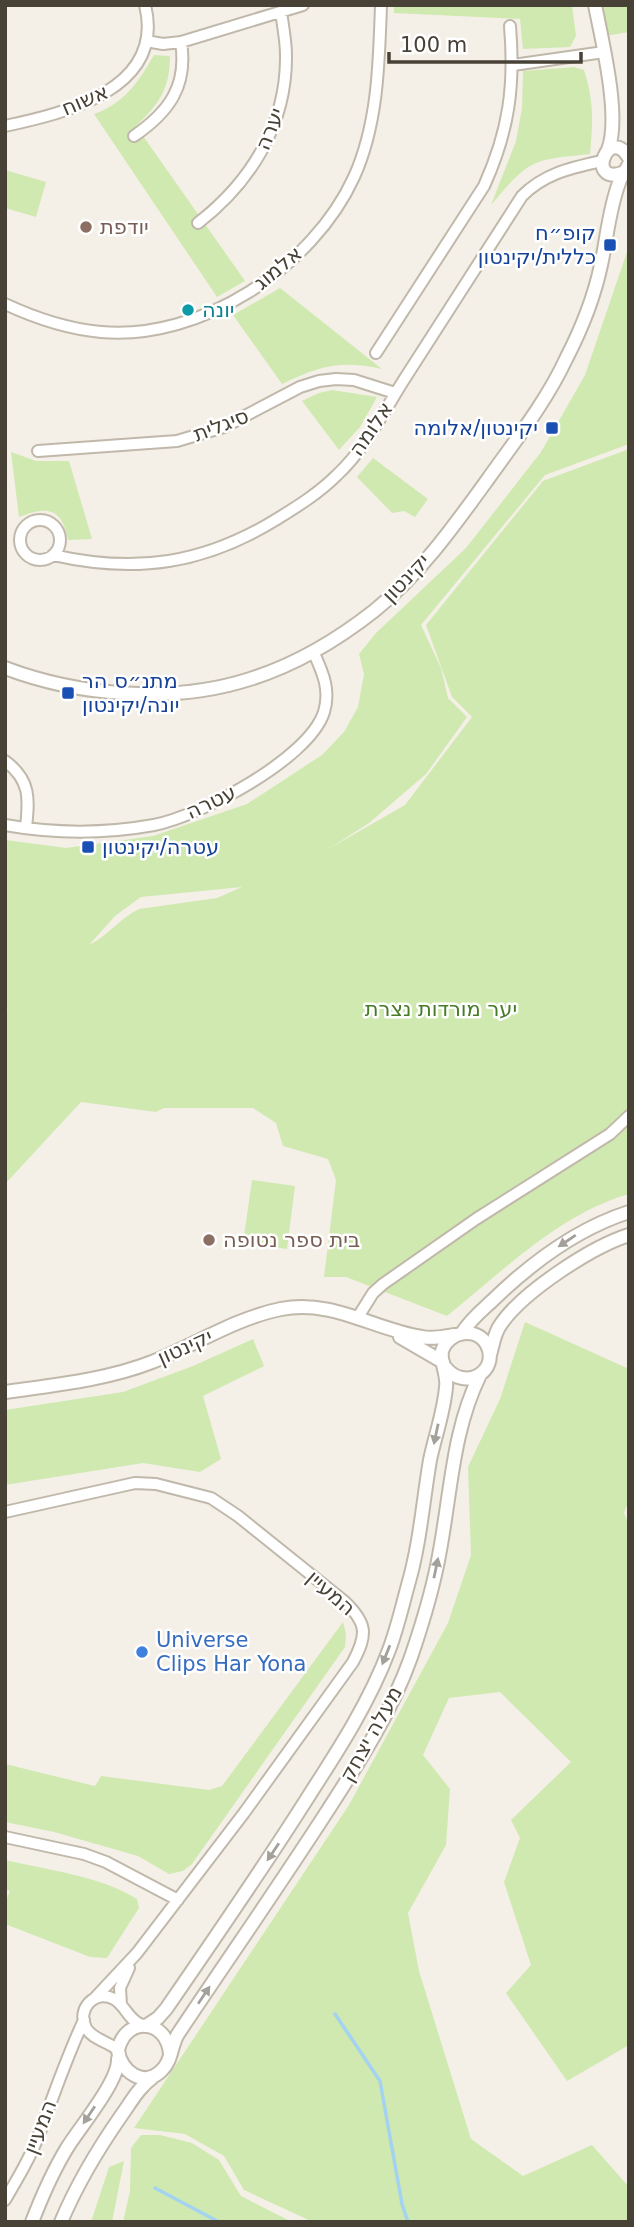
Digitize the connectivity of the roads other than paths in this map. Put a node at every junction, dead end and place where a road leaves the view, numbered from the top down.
1 (145, 5) edge
2 (303, 5) edge
3 (381, 5) edge
4 (595, 5) edge
5 (281, 12) junction
6 (510, 26) dead end
7 (146, 41) junction
8 (181, 42) junction
9 (604, 52) junction
10 (513, 65) junction
11 (612, 114) junction
12 (5, 126) edge
13 (134, 135) dead end
14 (626, 154) edge
15 (606, 161) junction
16 (626, 169) edge
17 (613, 201) junction
18 (198, 223) dead end
19 (5, 304) edge
20 (376, 353) dead end
21 (395, 393) junction
22 (38, 452) dead end
23 (53, 555) dead end
24 (313, 650) junction
25 (5, 668) edge
26 (5, 761) edge
27 (5, 825) edge
28 (26, 828) junction
29 (629, 1116) edge
30 (629, 1212) edge
31 (629, 1235) edge
32 (360, 1318) junction
33 (458, 1334) junction
34 (489, 1362) junction
35 (444, 1364) junction
36 (480, 1375) junction
37 (5, 1392) edge
38 (5, 1511) edge
39 (5, 1837) edge
40 (178, 1900) junction
41 (137, 1953) junction
42 (94, 1999) junction
43 (121, 2005) junction
44 (84, 2020) junction
45 (144, 2026) junction
46 (96, 2038) junction
47 (70, 2052) junction
48 (118, 2052) junction
49 (170, 2054) junction
50 (156, 2075) junction
51 (5, 2200) edge
52 (32, 2222) edge
53 (61, 2222) edge

1 - 7 street, אשוח
2 - 5 street
3 - 19 street, אלמוג
4 - 9 street, יקינטון
5 - 8 street
5 - 18 street, יערה
6 - 10 street
7 - 8 street
7 - 12 street, אשוח
8 - 13 street
9 - 10 street
9 - 11 street, יקינטון
10 - 20 street
11 - 14 street, יקינטון
11 - 15 street, יקינטון
14 - 15 street
15 - 16 street
15 - 17 street, יקינטון
15 - 21 street, אלומה
16 - 17 street, יקינטון
17 - 24 street, יקינטון
21 - 22 street, סיגלית
21 - 23 street, אלומה
24 - 25 street, יקינטון
24 - 28 street, עטרה
26 - 28 street
27 - 28 street, עטרה
29 - 32 street
30 -> 33 street
31 - 34 street
32 - 33 street, יקינטון
32 - 35 street, יקינטון
32 - 37 street, יקינטון
33 - 34 street
33 - 35 street
34 - 36 street
35 - 36 street
35 -> 45 street, מעלה יצחק
49 -> 36 street, מעלה יצחק
38 - 40 street, המעיין
39 - 40 street
40 - 41 street, המעיין
41 - 42 street, המעיין
41 - 43 street, המעיין
42 - 43 street
42 - 44 street, המעיין
43 - 45 street
44 - 46 street
44 - 47 street, המעיין
45 - 48 street
45 - 49 street
46 - 47 street
46 - 48 street
47 - 51 street, המעיין
48 - 50 street
48 -> 52 street
49 - 50 street
50 - 53 street

